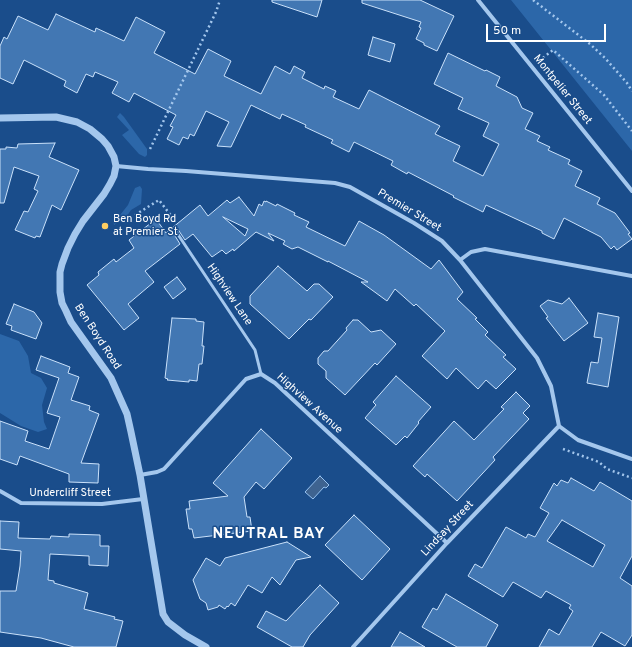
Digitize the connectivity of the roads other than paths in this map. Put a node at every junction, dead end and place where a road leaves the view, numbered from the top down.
1 (478, 0) edge
2 (0, 118) edge
3 (116, 166) junction
4 (632, 191) edge
5 (175, 230) road end
6 (460, 260) junction
7 (632, 276) edge
8 (261, 374) junction
9 (559, 426) junction
10 (632, 459) edge
11 (140, 475) junction
12 (0, 491) edge
13 (143, 499) junction
14 (447, 543) junction
15 (206, 647) edge
16 (353, 647) edge

1 - 4 street, Montpelier Street
2 - 3 street
3 - 6 street, Premier Street
3 - 11 street, Ben Boyd Road
5 - 8 lane, Highview Lane
6 - 7 street
6 - 9 street, Premier Street
8 - 11 street, Highview Avenue
8 - 14 street, Highview Avenue
9 - 10 street
9 - 14 street, Lindsay Street
11 - 13 street, Ben Boyd Road
12 - 13 street, Undercliff Street
13 - 15 street, Ben Boyd Road
14 - 16 street, Lindsay Street

